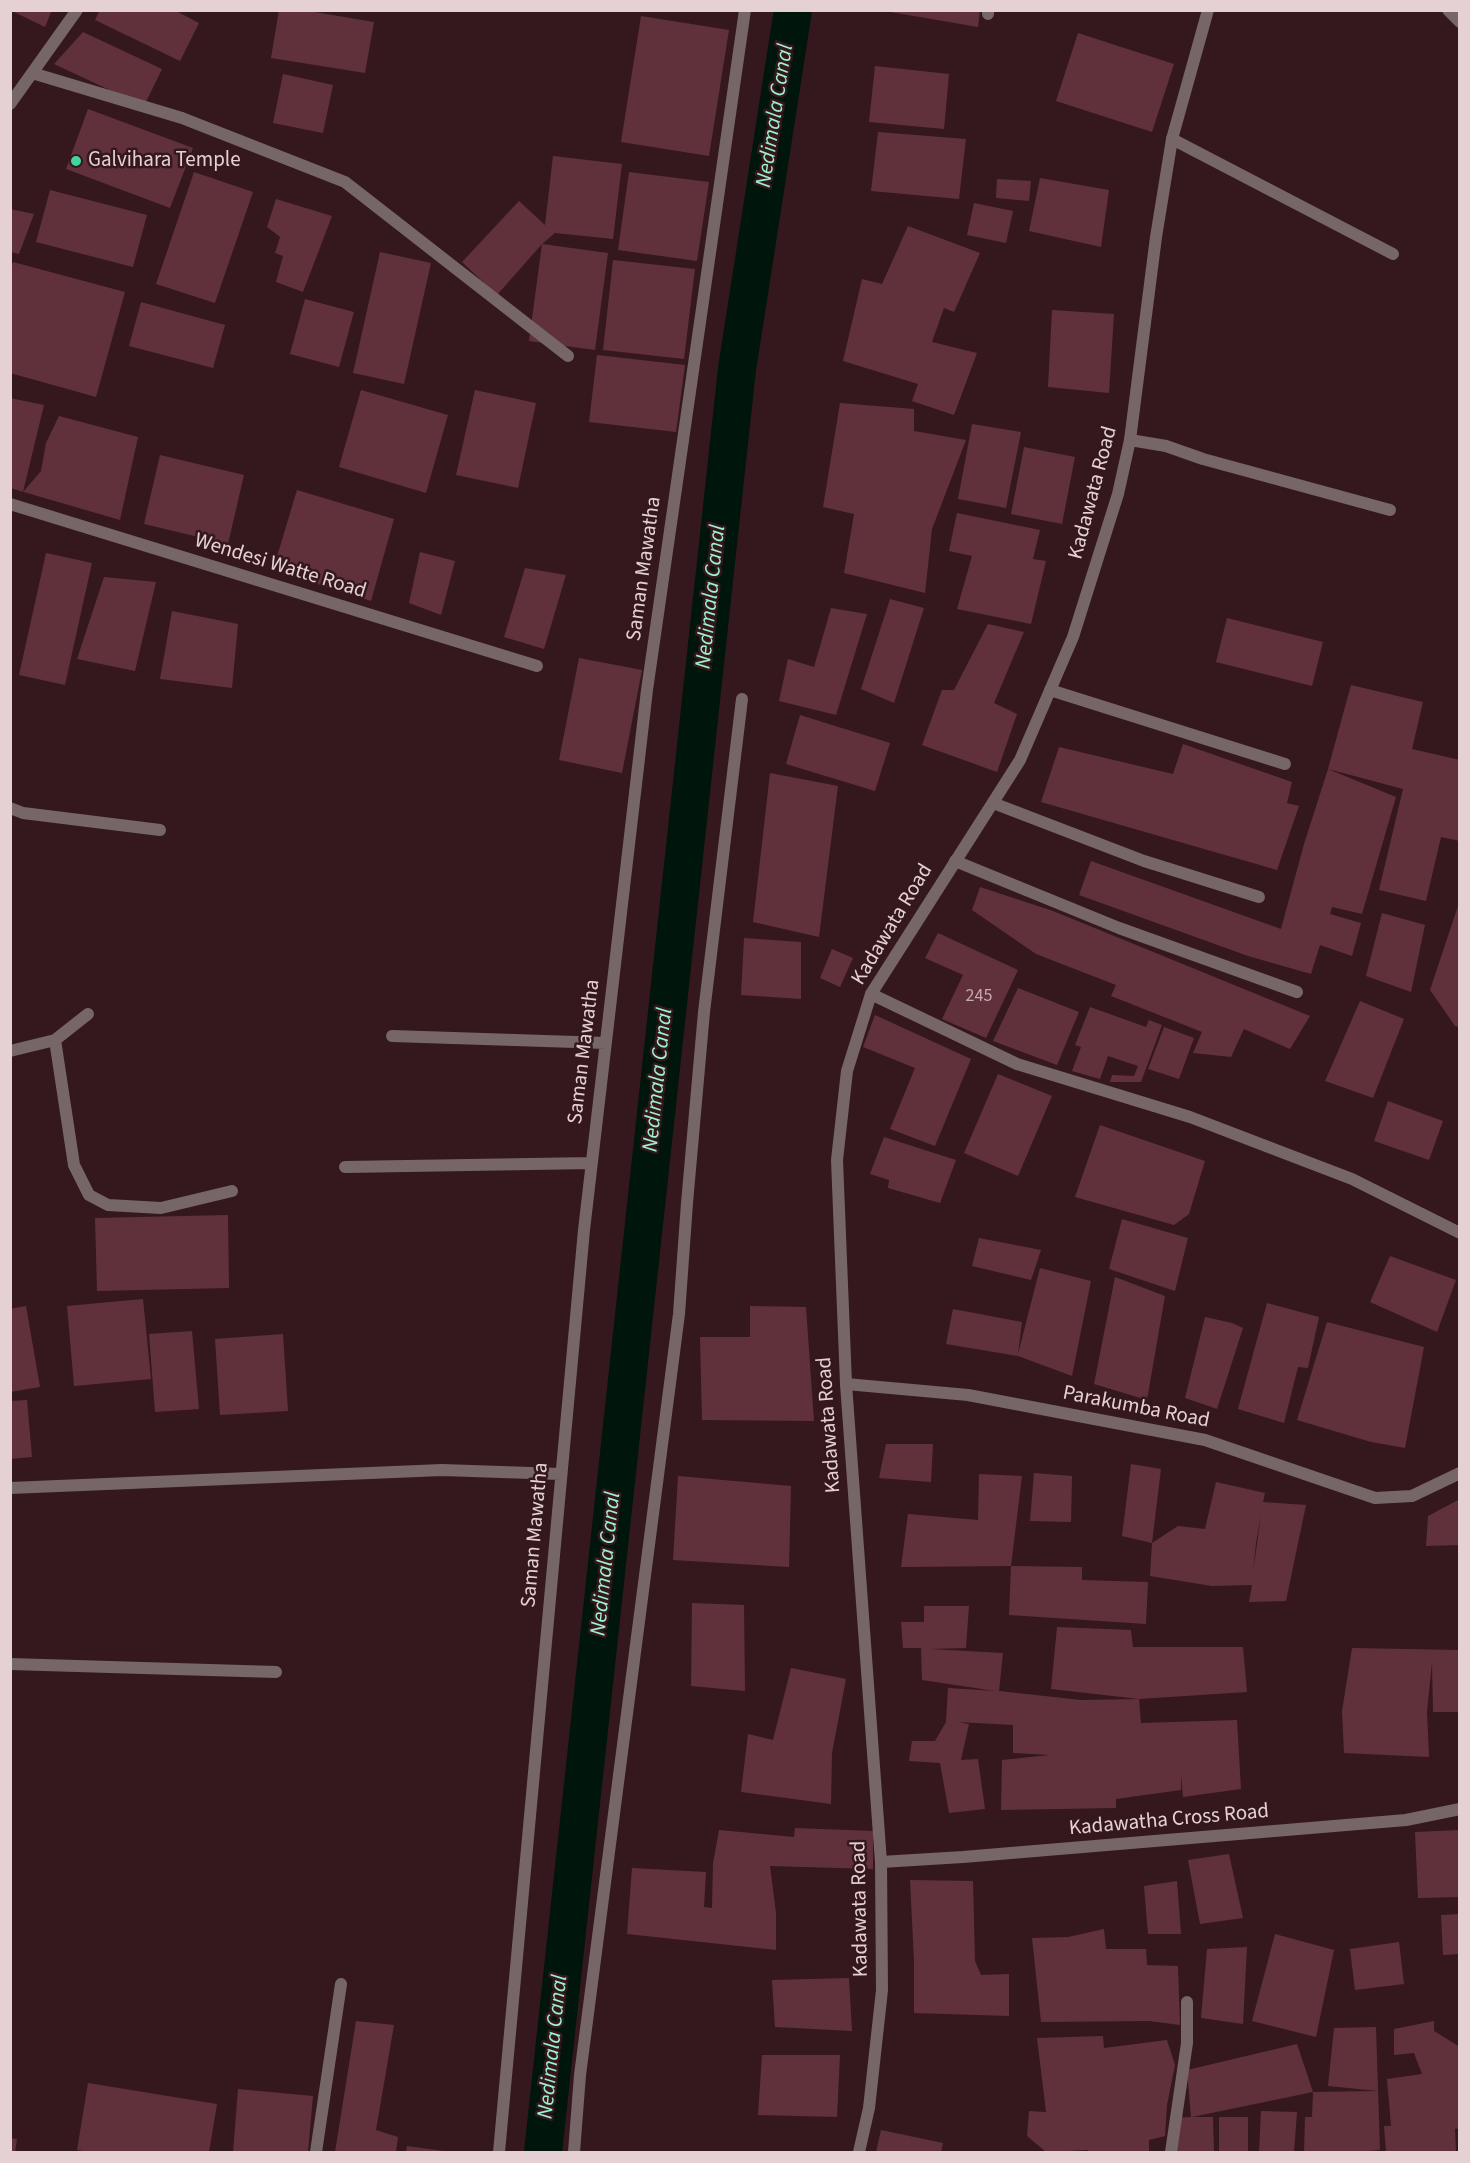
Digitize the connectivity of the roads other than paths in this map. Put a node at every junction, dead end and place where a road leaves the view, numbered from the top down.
1 (76, 10) edge
2 (745, 10) edge
3 (1208, 10) edge
4 (1448, 10) edge
5 (1460, 22) edge
6 (32, 73) junction
7 (10, 104) edge
8 (1172, 139) junction
9 (1393, 254) dead end
10 (568, 356) dead end
11 (1130, 440) junction
12 (10, 504) edge
13 (1390, 510) dead end
14 (537, 666) dead end
15 (1050, 690) junction
16 (742, 699) dead end
17 (1285, 764) dead end
18 (993, 803) junction
19 (10, 808) edge
20 (160, 830) dead end
21 (955, 861) junction
22 (1259, 897) dead end
23 (1297, 992) dead end
24 (871, 994) junction
25 (88, 1014) dead end
26 (392, 1036) dead end
27 (56, 1040) junction
28 (606, 1043) junction
29 (10, 1051) edge
30 (592, 1163) junction
31 (345, 1167) dead end
32 (232, 1191) dead end
33 (1460, 1233) edge
34 (846, 1384) junction
35 (1460, 1473) edge
36 (561, 1474) junction
37 (10, 1488) edge
38 (10, 1664) edge
39 (276, 1672) dead end
40 (1460, 1809) edge
41 (881, 1862) junction
42 (341, 1984) dead end
43 (1187, 2002) dead end
44 (316, 2152) edge
45 (499, 2152) edge
46 (574, 2152) edge
47 (859, 2152) edge
48 (1171, 2152) edge

1 - 6 street
2 - 28 street, Saman Mawatha
3 - 8 street, Kadawata Road
4 - 5 street
6 - 7 street
6 - 10 street
8 - 9 street
8 - 11 street, Kadawata Road
11 - 13 street
11 - 15 street, Kadawata Road
12 - 14 street, Wendesi Watte Road
15 - 17 street
15 - 18 street, Kadawata Road
16 - 46 street
18 - 21 street, Kadawata Road
18 - 22 street
19 - 20 street
21 - 23 street
21 - 24 street, Kadawata Road
24 - 33 street
24 - 34 street, Kadawata Road
25 - 27 street
26 - 28 street
27 - 29 street
27 - 32 street
28 - 30 street, Saman Mawatha
30 - 31 street
30 - 36 street, Saman Mawatha
34 - 35 street, Parakumba Road
34 - 41 street, Kadawata Road
36 - 37 street
36 - 45 street, Saman Mawatha
38 - 39 street
40 - 41 street, Kadawatha Cross Road
41 - 47 street, Kadawata Road
42 - 44 street
43 - 48 street

